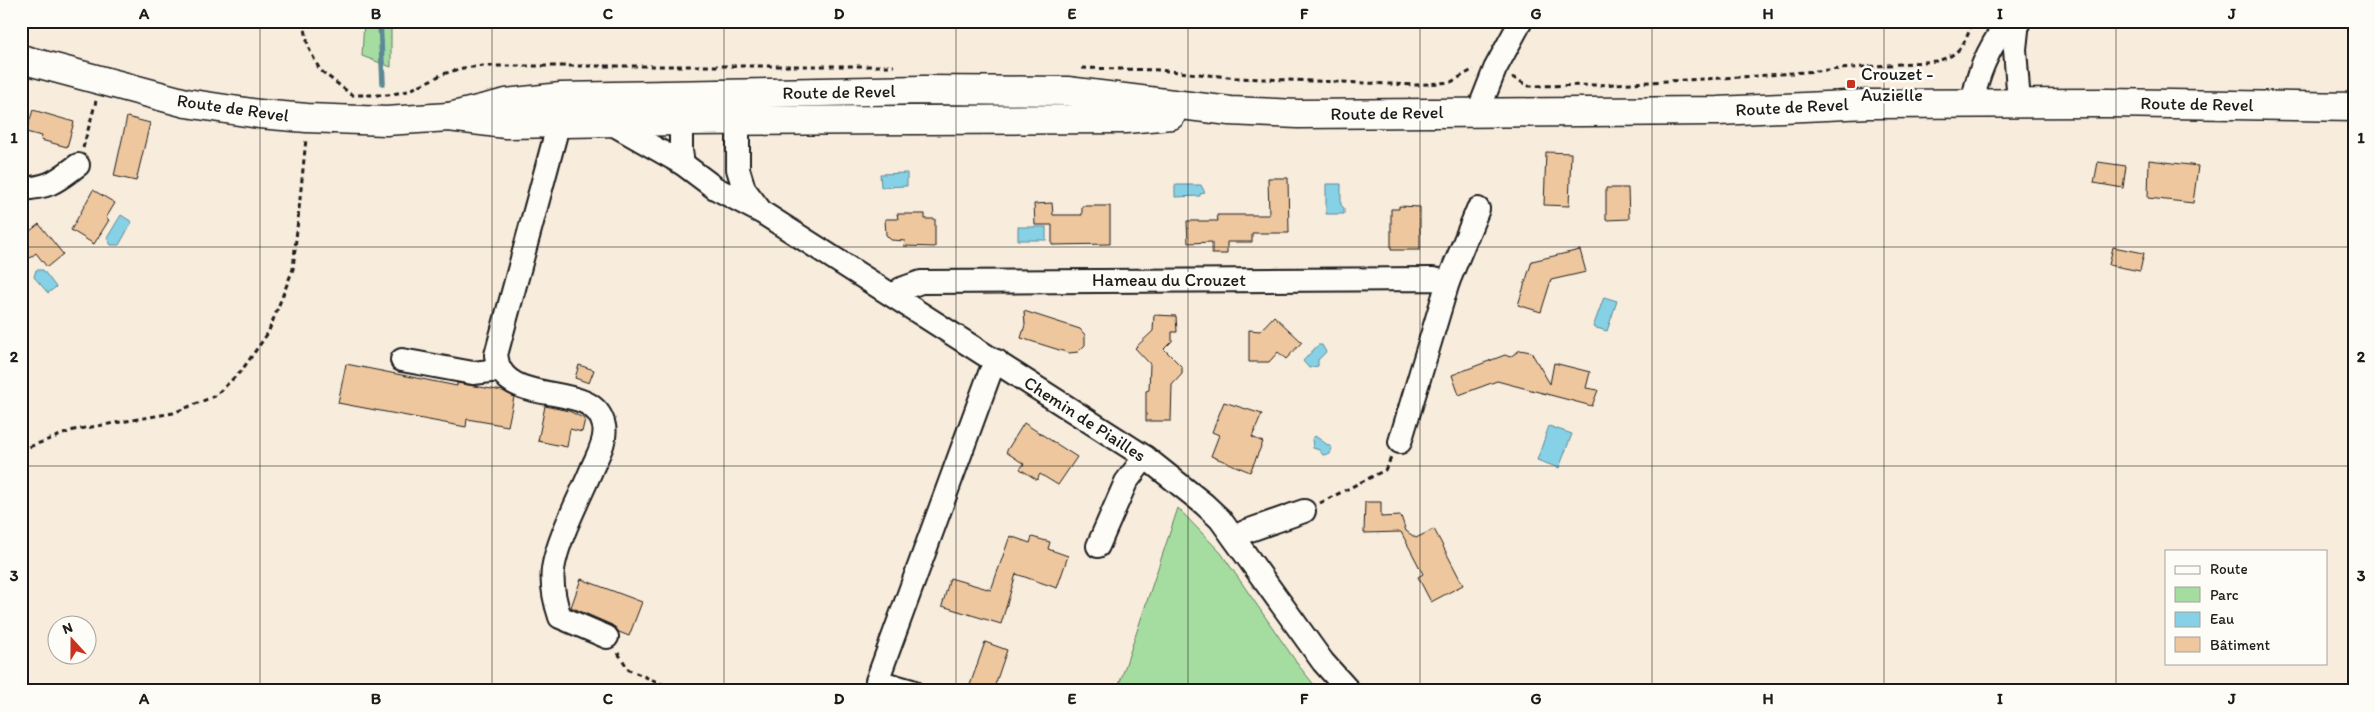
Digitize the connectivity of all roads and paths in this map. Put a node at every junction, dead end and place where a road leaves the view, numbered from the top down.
1 (304, 21) edge
2 (1521, 21) edge
3 (1973, 21) edge
4 (2008, 21) edge
5 (2018, 21) edge
6 (21, 59) edge
7 (903, 66) dead end
8 (1080, 68) dead end
9 (1495, 68) junction
10 (717, 94) junction
11 (96, 100) dead end
12 (1973, 103) junction
13 (2019, 103) junction
14 (2354, 108) edge
15 (560, 110) junction
16 (1230, 110) junction
17 (1478, 112) junction
18 (680, 121) junction
19 (738, 121) junction
20 (609, 122) junction
21 (307, 133) dead end
22 (683, 164) junction
23 (78, 165) joint
24 (21, 189) edge
25 (1478, 209) dead end
26 (763, 213) junction
27 (1448, 282) junction
28 (895, 296) junction
29 (402, 360) dead end
30 (997, 361) junction
31 (500, 370) junction
32 (1400, 442) joint
33 (21, 450) edge
34 (1145, 457) junction
35 (1304, 511) joint
36 (1234, 537) junction
37 (1098, 546) dead end
38 (607, 637) joint
39 (679, 691) edge
40 (912, 691) edge
41 (1349, 691) edge

1 - 7 path
2 - 9 street
3 - 9 path
4 - 12 street
5 - 13 street
6 - 15 main road, Route de Revel
8 - 9 path
9 - 17 street
10 - 15 main road, Route de Revel
10 - 16 main road, Route de Revel
10 - 18 street
10 - 19 street, Chemin de Piailles
11 - 23 path
12 - 13 main road, Route de Revel
12 - 17 main road, Route de Revel
13 - 14 main road, Route de Revel
15 - 20 main road, Route de Revel
15 - 31 street
16 - 17 main road, Route de Revel
16 - 19 main road, Route de Revel
18 - 19 main road, Route de Revel
18 - 20 main road, Route de Revel
18 - 22 street
19 - 26 street, Chemin de Piailles
20 - 22 street, Chemin de Piailles
21 - 33 path
22 - 26 street, Chemin de Piailles
23 - 24 street
25 - 27 street
26 - 28 street, Chemin de Piailles
27 - 28 street, Hameau du Crouzet
27 - 32 street
28 - 30 street, Chemin de Piailles
29 - 31 street
30 - 34 street, Chemin de Piailles
30 - 40 street
31 - 38 street
32 - 35 path
34 - 36 street, Chemin de Piailles
34 - 37 street
35 - 36 street
36 - 41 street, Chemin de Piailles
38 - 39 path

